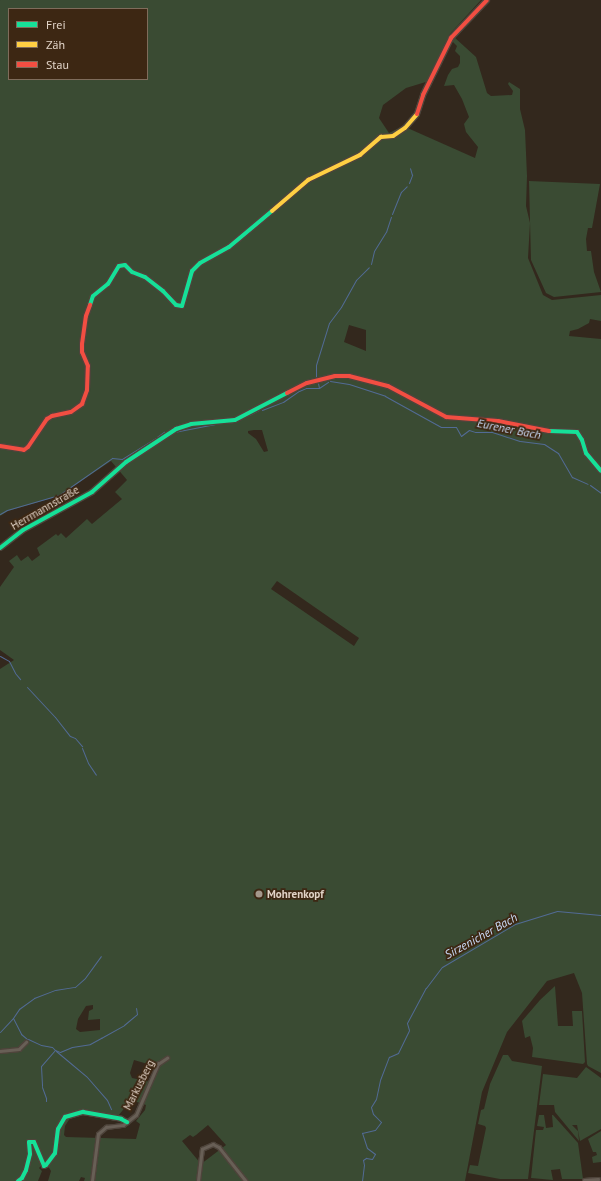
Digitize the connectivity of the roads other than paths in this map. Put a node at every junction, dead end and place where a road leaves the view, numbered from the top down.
1 (487, 0) edge
2 (0, 446) edge
3 (601, 471) edge
4 (0, 548) edge
5 (26, 1042) dead end
6 (0, 1051) edge
7 (167, 1058) dead end
8 (127, 1122) junction
9 (584, 1180) dead end
10 (599, 1180) edge
11 (18, 1181) edge
12 (92, 1181) edge
13 (198, 1181) edge
14 (246, 1181) edge

1 - 2 street
3 - 4 street, Herrmannstraße
5 - 6 street
7 - 8 street, Markusberg
8 - 11 street, Markusberg
8 - 12 street, Markusberg
9 - 10 street
13 - 14 street

